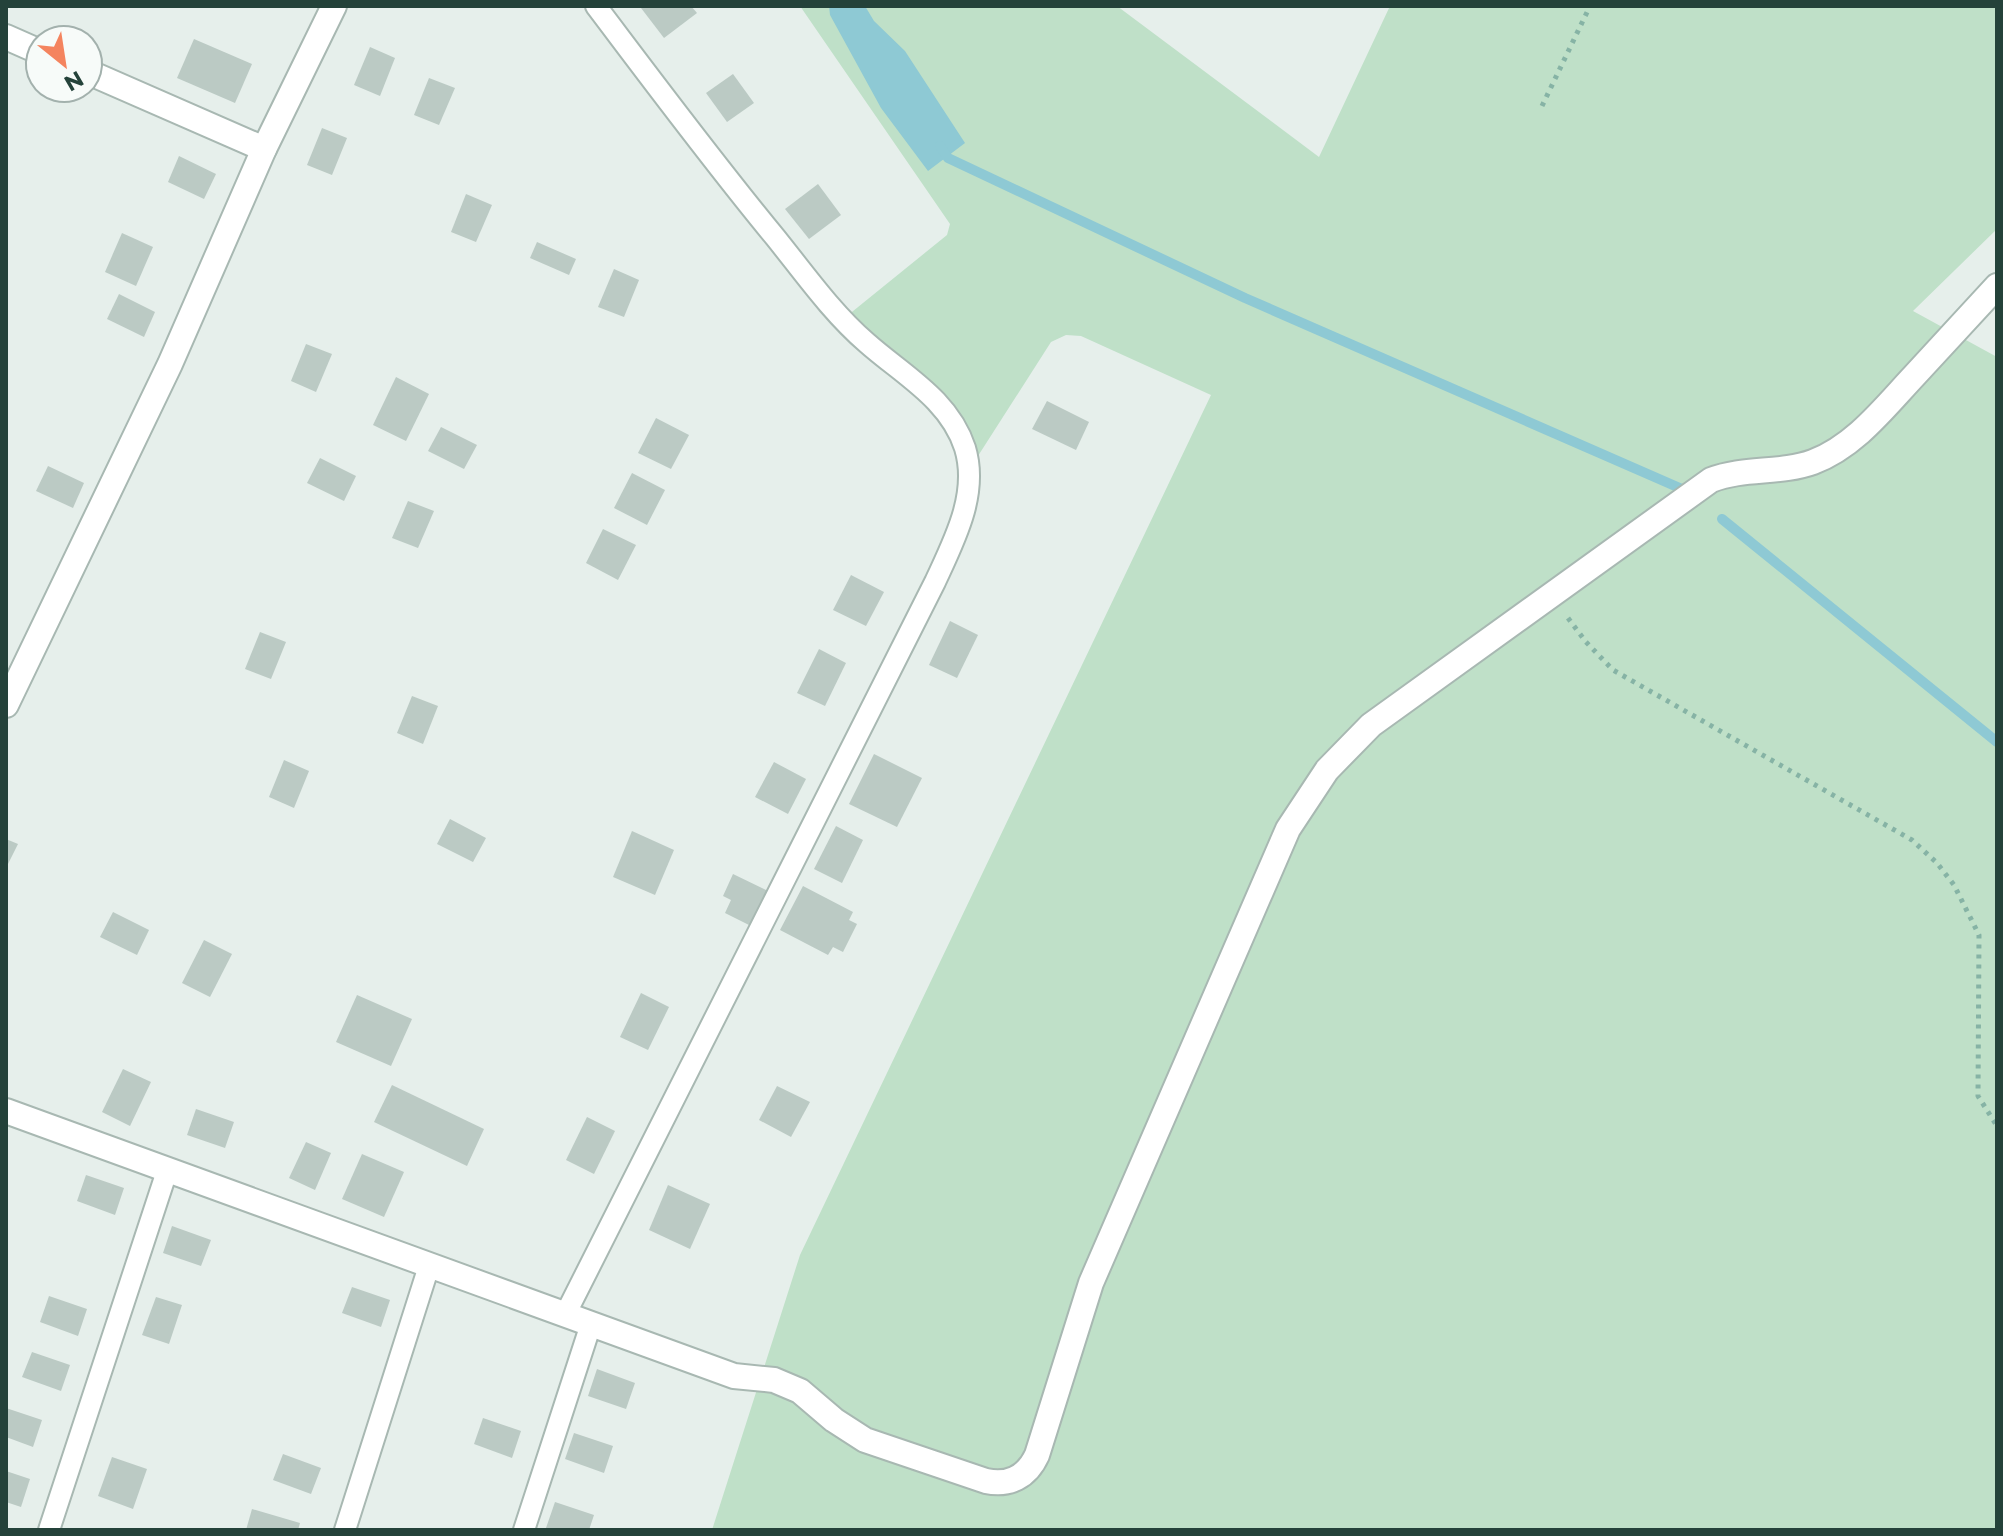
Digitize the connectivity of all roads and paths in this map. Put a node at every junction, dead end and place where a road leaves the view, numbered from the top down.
1 (334, 6) edge
2 (596, 6) edge
3 (1590, 6) edge
4 (104, 79) edge
5 (1542, 106) dead end
6 (264, 149) junction
7 (1997, 286) edge
8 (1551, 595) junction
9 (6, 705) edge
10 (6, 1111) edge
11 (1997, 1126) edge
12 (167, 1171) junction
13 (429, 1266) junction
14 (565, 1315) junction
15 (591, 1324) junction
16 (49, 1530) edge
17 (345, 1530) edge
18 (524, 1530) edge

1 - 6 street
2 - 14 lane
3 - 5 path
4 - 6 street
6 - 9 street
7 - 8 street
8 - 11 path
8 - 15 street
10 - 12 street
12 - 13 street
12 - 16 lane
13 - 14 street
13 - 17 lane
14 - 15 street
15 - 18 lane

